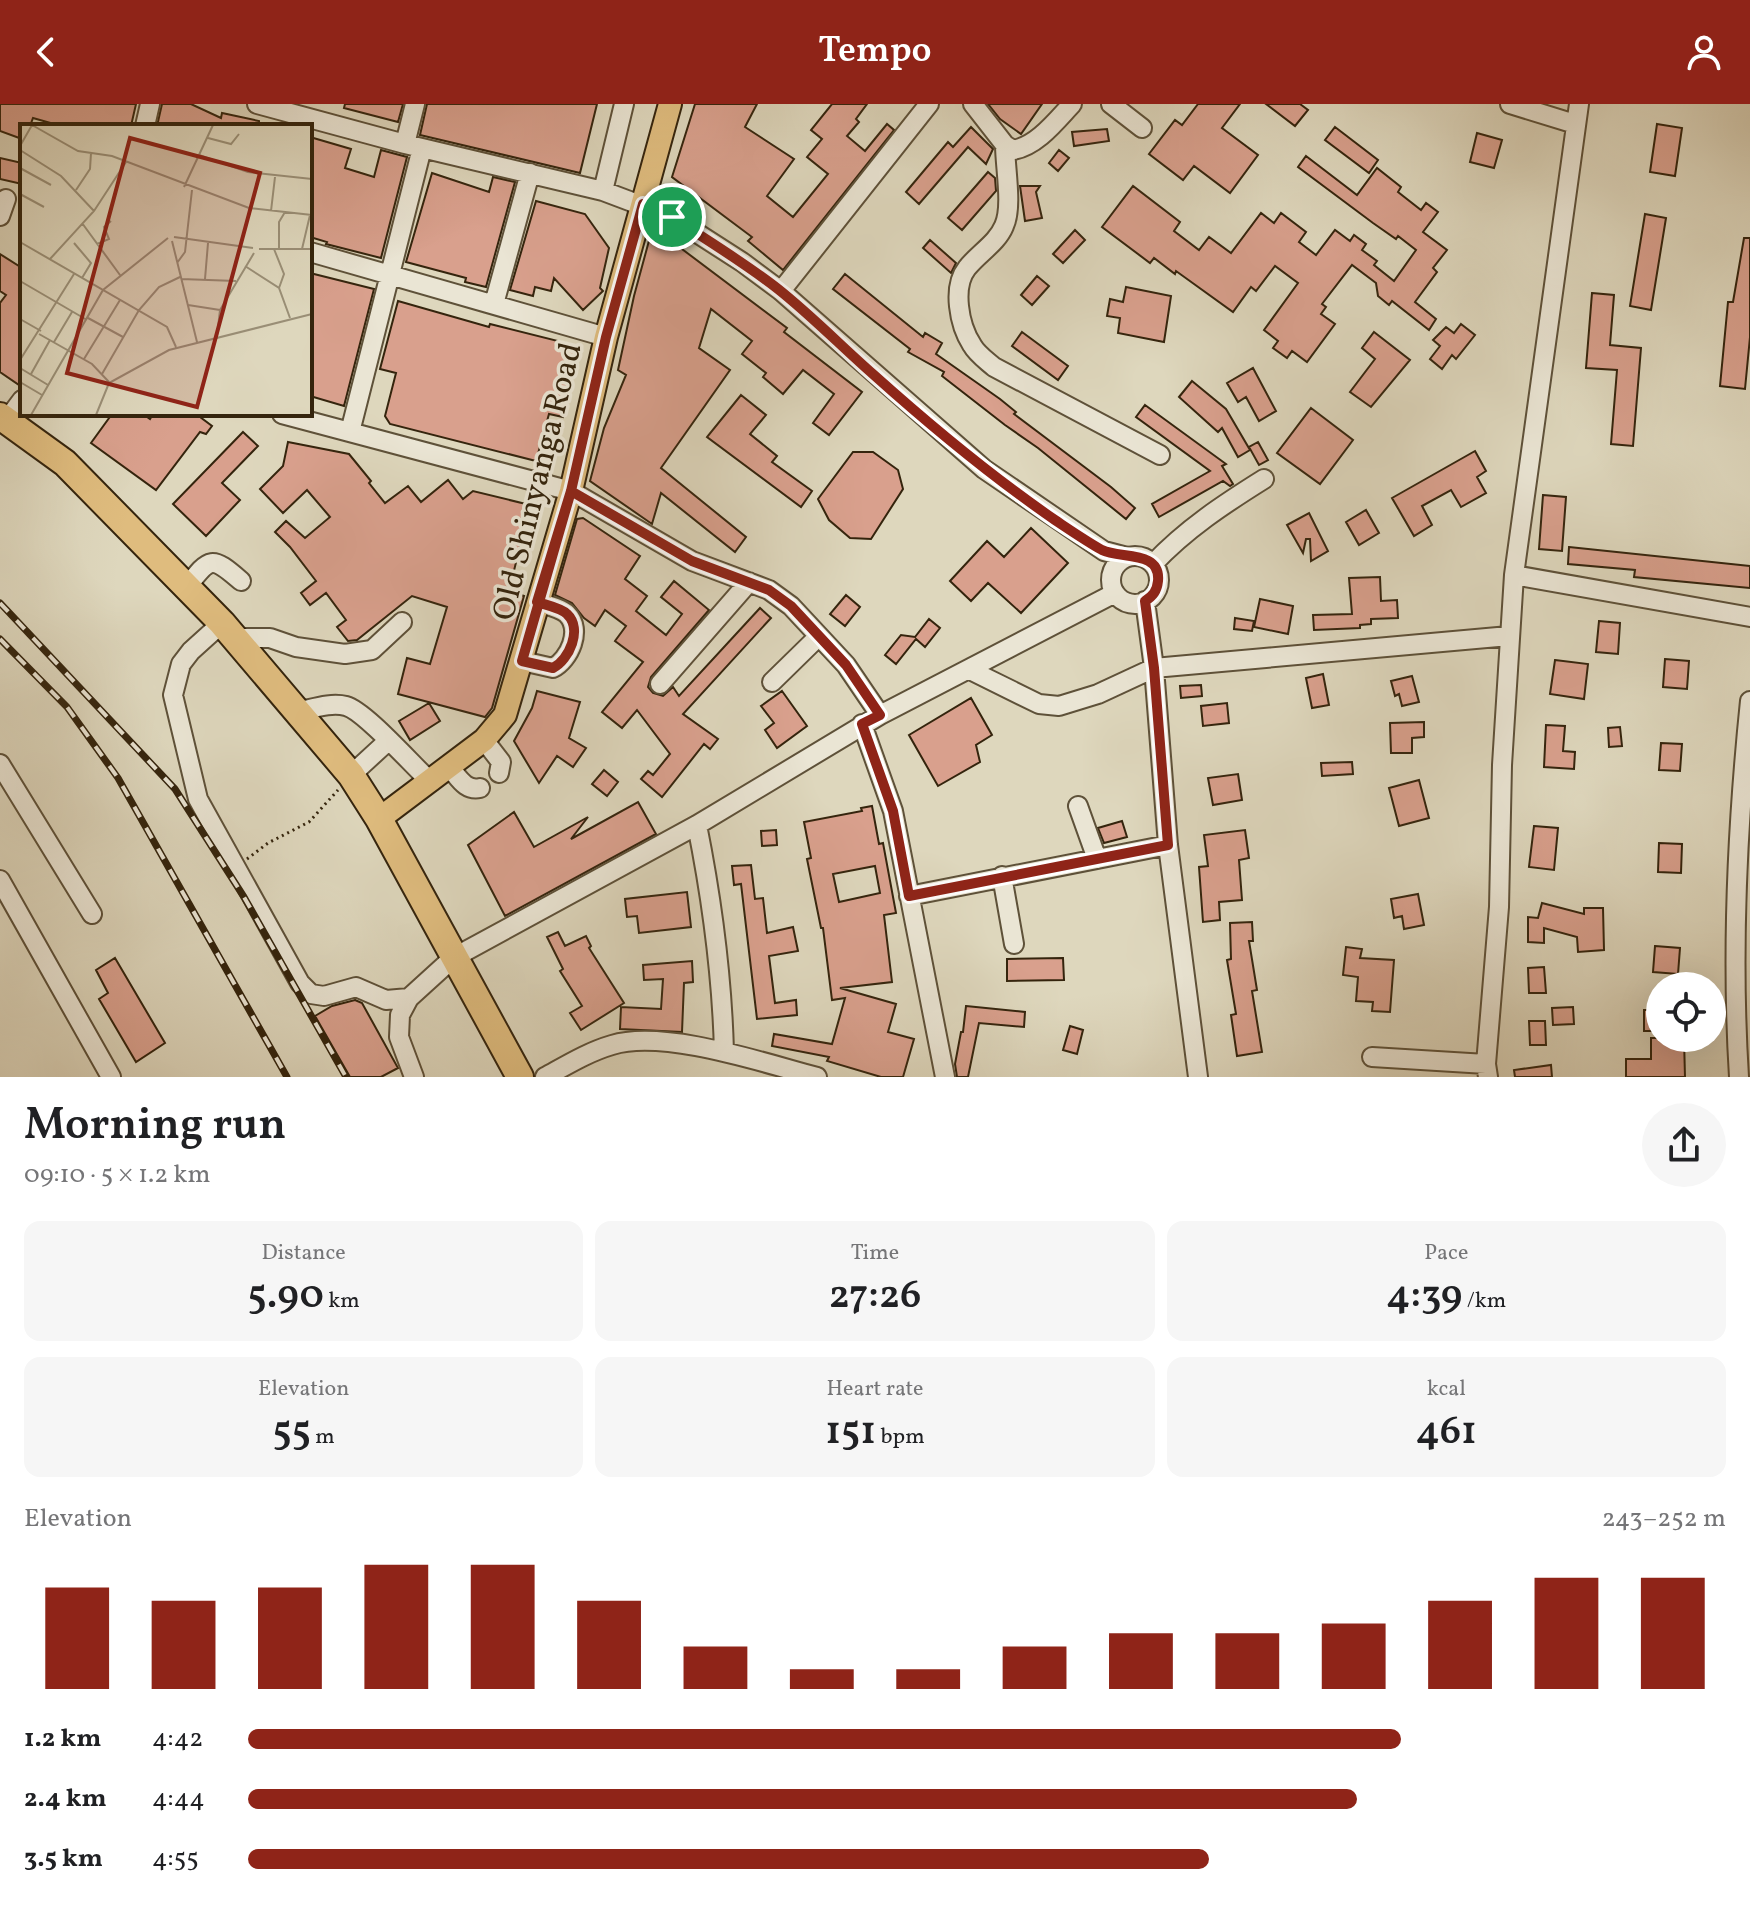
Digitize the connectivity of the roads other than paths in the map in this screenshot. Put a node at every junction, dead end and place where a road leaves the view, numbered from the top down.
1 (150, 104) edge
2 (257, 104) edge
3 (415, 104) edge
4 (624, 104) edge
5 (670, 104) edge
6 (929, 104) edge
7 (973, 104) edge
8 (1072, 104) edge
9 (1111, 104) edge
10 (1510, 104) edge
11 (1579, 104) edge
12 (145, 124) edge
13 (1575, 124) junction
14 (1142, 128) dead end
15 (1005, 145) junction
16 (413, 146) junction
17 (530, 173) junction
18 (603, 191) junction
19 (643, 204) junction
20 (312, 253) edge
21 (391, 274) junction
22 (781, 291) junction
23 (494, 304) junction
24 (606, 337) junction
25 (10, 412) edge
26 (290, 416) edge
27 (350, 432) junction
28 (1160, 455) dead end
29 (1264, 479) dead end
30 (571, 491) junction
31 (1127, 557) junction
32 (1153, 564) junction
33 (1514, 575) junction
34 (241, 581) dead end
35 (749, 582) junction
36 (186, 588) junction
37 (1115, 593) junction
38 (1145, 601) junction
39 (537, 602) junction
40 (1750, 617) edge
41 (402, 622) dead end
42 (229, 630) junction
43 (819, 636) junction
44 (1509, 636) junction
45 (522, 661) junction
46 (1154, 668) junction
47 (970, 670) junction
48 (772, 682) dead end
49 (660, 684) dead end
50 (1750, 701) edge
51 (296, 712) junction
52 (880, 715) junction
53 (862, 724) junction
54 (484, 740) junction
55 (388, 741) junction
56 (0, 764) edge
57 (450, 768) junction
58 (499, 773) dead end
59 (351, 775) junction
60 (431, 782) junction
61 (480, 788) dead end
62 (1078, 806) dead end
63 (379, 819) junction
64 (697, 825) junction
65 (1168, 845) junction
66 (1097, 859) junction
67 (1002, 876) junction
68 (0, 880) edge
69 (909, 896) junction
70 (92, 914) dead end
71 (1014, 944) dead end
72 (453, 958) junction
73 (409, 998) junction
74 (724, 1052) junction
75 (1372, 1057) dead end
76 (1487, 1070) edge
77 (111, 1077) edge
78 (414, 1077) edge
79 (520, 1077) edge
80 (545, 1077) edge
81 (817, 1077) edge
82 (945, 1077) edge
83 (1198, 1077) edge
84 (1739, 1077) edge

1 - 12 street
2 - 16 street
3 - 16 street
4 - 18 street
5 - 19 main road, Old Shinyanga Road
6 - 22 street
7 - 15 street
8 - 15 street
9 - 14 street
10 - 13 street
11 - 13 street
13 - 33 street
15 - 28 street
16 - 17 street
16 - 21 street
17 - 18 street
17 - 23 street
18 - 19 street
19 - 22 street
19 - 24 main road, Old Shinyanga Road
20 - 21 street
21 - 23 street
21 - 27 street
22 - 31 street
23 - 24 street
24 - 30 main road, Old Shinyanga Road
25 - 36 highway
26 - 27 street
27 - 30 street
29 - 32 street
30 - 35 street
30 - 39 main road, Old Shinyanga Road
31 - 32 street
31 - 37 street
32 - 38 street
33 - 40 street
33 - 44 street
34 - 36 street
35 - 43 street
35 - 49 street
36 - 42 highway
37 - 38 street
37 - 47 street
38 - 46 street
39 - 45 main road, Old Shinyanga Road
39 - 45 street
41 - 42 street
42 - 51 highway
42 - 73 street
43 - 48 street
43 - 52 street
44 - 46 street
44 - 76 street
45 - 54 main road, Old Shinyanga Road
46 - 47 street
46 - 65 street
47 - 52 street
50 - 84 street
51 - 55 street
51 - 59 highway
52 - 53 street
53 - 64 street
53 - 69 street
54 - 57 main road, Old Shinyanga Road
54 - 58 street
55 - 59 street
55 - 60 street
56 - 70 street
57 - 60 main road, Old Shinyanga Road
57 - 61 street
59 - 63 highway
60 - 63 main road, Old Shinyanga Road
62 - 66 street
63 - 72 highway
64 - 72 street
64 - 74 street
65 - 66 street
65 - 83 street
66 - 67 street
67 - 69 street
67 - 71 street
68 - 77 street
69 - 82 street
72 - 73 street
72 - 79 highway
73 - 78 street
74 - 80 street
74 - 81 street
75 - 76 street

